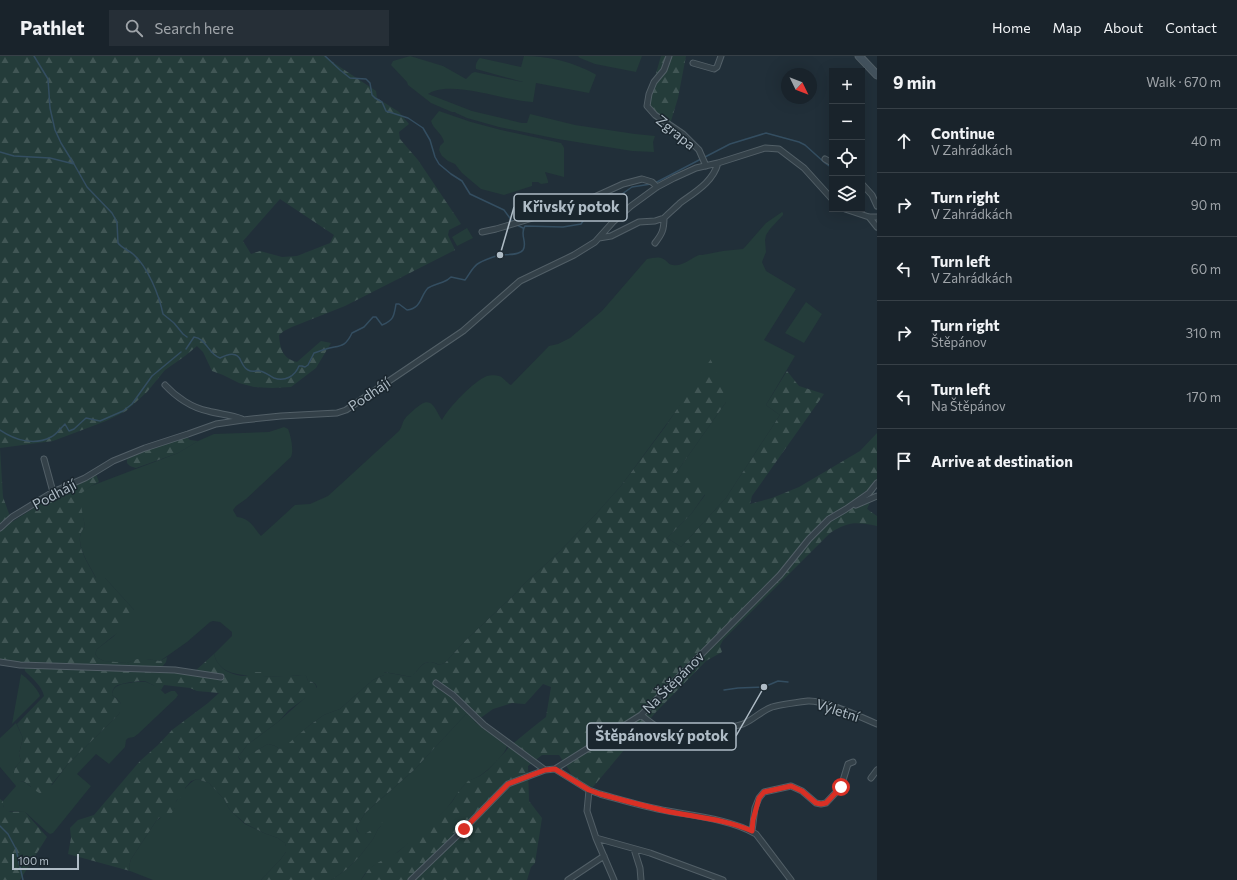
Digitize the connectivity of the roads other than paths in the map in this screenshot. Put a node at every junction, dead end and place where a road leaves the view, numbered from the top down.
1 (669, 56) edge
2 (721, 56) edge
3 (859, 56) edge
4 (693, 64) dead end
5 (877, 75) edge
6 (825, 159) dead end
7 (829, 161) edge
8 (718, 163) junction
9 (706, 166) junction
10 (655, 185) junction
11 (865, 187) edge
12 (829, 196) edge
13 (877, 206) edge
14 (855, 212) edge
15 (869, 217) junction
16 (877, 217) edge
17 (664, 218) junction
18 (877, 227) edge
19 (482, 232) dead end
20 (598, 238) junction
21 (654, 243) dead end
22 (165, 385) dead end
23 (243, 420) junction
24 (44, 459) dead end
25 (877, 484) edge
26 (54, 492) junction
27 (877, 496) edge
28 (846, 509) junction
29 (0, 528) edge
30 (0, 662) edge
31 (221, 677) dead end
32 (436, 683) dead end
33 (641, 715) junction
34 (877, 724) edge
35 (853, 762) dead end
36 (555, 769) junction
37 (545, 770) junction
38 (877, 770) edge
39 (871, 778) dead end
40 (589, 790) junction
41 (752, 831) junction
42 (596, 838) junction
43 (634, 848) junction
44 (604, 856) junction
45 (410, 880) edge
46 (568, 880) edge
47 (614, 880) edge
48 (641, 880) edge
49 (723, 880) edge
50 (791, 880) edge

1 - 9 street, Zgrapa
2 - 4 street
3 - 5 street
6 - 7 street
8 - 9 street, Podhájí
8 - 12 street, Podhájí
8 - 17 street
9 - 10 street, Podhájí
10 - 19 street
10 - 20 street, Podhájí
11 - 13 street
14 - 15 street
15 - 16 street
15 - 18 street
17 - 20 street
17 - 21 street
20 - 23 street, Podhájí
22 - 23 street
23 - 26 street, Podhájí
24 - 26 street
25 - 28 street, Na Štěpánov
26 - 29 street, Podhájí
27 - 28 street
28 - 33 street, Na Štěpánov
30 - 31 street
32 - 37 street
33 - 34 street, Výletní
33 - 36 street, Na Štěpánov
35 - 41 street
36 - 37 street, Na Štěpánov
36 - 40 street
37 - 45 street, Na Štěpánov
38 - 39 street
40 - 41 street
40 - 42 street
41 - 50 street
42 - 43 street
42 - 44 street
43 - 48 street
43 - 49 street
44 - 46 street
44 - 47 street

